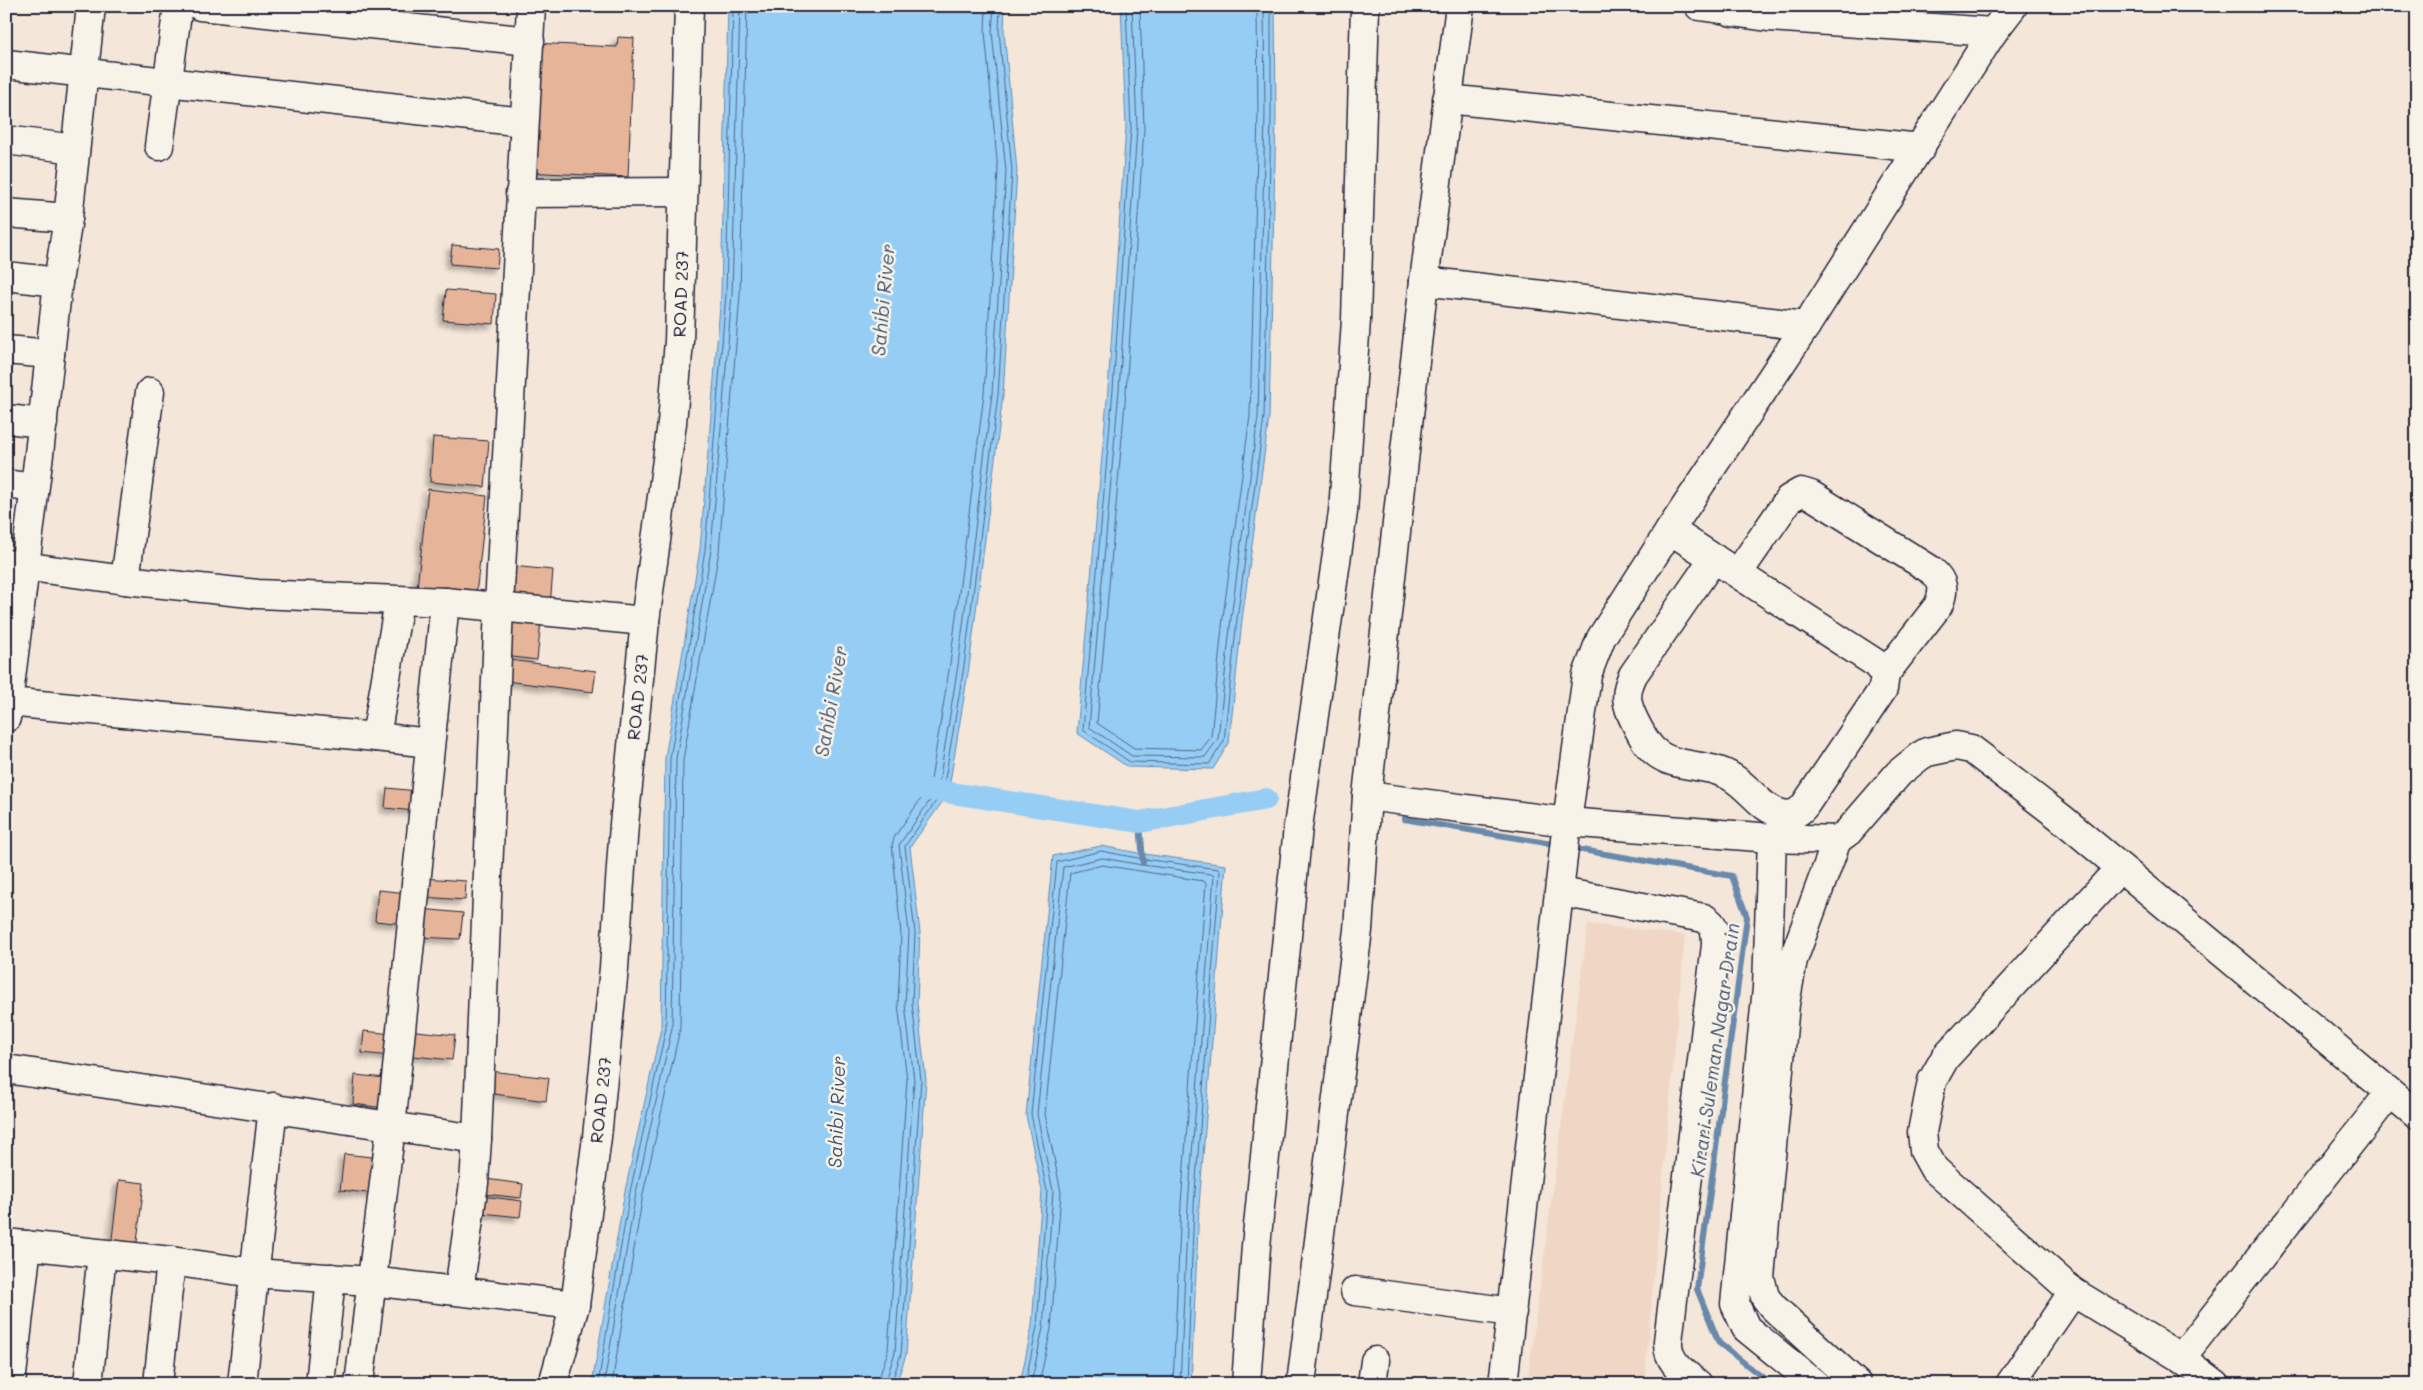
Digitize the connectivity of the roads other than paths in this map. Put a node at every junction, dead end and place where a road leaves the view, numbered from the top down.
1 (90, 6) edge
2 (178, 6) edge
3 (200, 6) edge
4 (531, 6) edge
5 (689, 6) edge
6 (1365, 6) edge
7 (1460, 6) edge
8 (1699, 6) edge
9 (2013, 6) edge
10 (1728, 8) edge
11 (1822, 14) edge
12 (1913, 17) edge
13 (1993, 32) junction
14 (530, 42) junction
15 (6, 64) edge
16 (83, 74) junction
17 (168, 82) junction
18 (1448, 99) junction
19 (524, 122) junction
20 (6, 140) edge
21 (159, 146) dead end
22 (1921, 148) junction
23 (75, 149) junction
24 (683, 192) junction
25 (520, 193) junction
26 (6, 213) edge
27 (68, 218) junction
28 (6, 276) edge
29 (58, 282) junction
30 (1424, 282) junction
31 (1806, 326) junction
32 (6, 350) edge
33 (50, 354) junction
34 (150, 392) dead end
35 (6, 419) edge
36 (43, 423) junction
37 (6, 484) edge
38 (34, 488) junction
39 (1670, 530) junction
40 (1714, 558) junction
41 (16, 565) edge
42 (1738, 573) junction
43 (126, 580) junction
44 (399, 601) junction
45 (445, 602) junction
46 (499, 607) junction
47 (645, 621) junction
48 (1885, 674) junction
49 (7, 710) edge
50 (376, 736) junction
51 (430, 743) junction
52 (1367, 796) junction
53 (1566, 832) junction
54 (1772, 838) junction
55 (1837, 840) junction
56 (2120, 868) junction
57 (1561, 884) junction
58 (6, 1069) edge
59 (2389, 1094) junction
60 (273, 1107) junction
61 (2417, 1115) edge
62 (391, 1127) junction
63 (477, 1139) junction
64 (17, 1244) edge
65 (102, 1254) junction
66 (171, 1261) junction
67 (254, 1273) junction
68 (331, 1278) junction
69 (370, 1281) junction
70 (459, 1291) junction
71 (1356, 1291) dead end
72 (2073, 1292) junction
73 (575, 1305) junction
74 (1512, 1312) junction
75 (2180, 1358) junction
76 (11, 1384) edge
77 (88, 1384) edge
78 (158, 1384) edge
79 (242, 1384) edge
80 (320, 1384) edge
81 (359, 1384) edge
82 (553, 1384) edge
83 (1246, 1384) edge
84 (1301, 1384) edge
85 (1503, 1384) edge
86 (1698, 1384) edge
87 (1815, 1384) edge
88 (1857, 1384) edge
89 (2010, 1384) edge
90 (2215, 1384) edge

1 - 16 street
2 - 17 street
3 - 14 street
4 - 14 street
5 - 24 street, ROAD 237
6 - 83 street
7 - 18 street
8 - 10 street
9 - 13 street
10 - 11 street
11 - 12 street
12 - 13 street
13 - 22 street
14 - 19 street
15 - 16 street
16 - 17 street
16 - 23 street
17 - 19 street
17 - 21 street
18 - 22 street
18 - 30 street
19 - 25 street
20 - 23 street
22 - 31 street
23 - 27 street
24 - 25 street
24 - 47 street, ROAD 237
25 - 46 street
26 - 27 street
27 - 29 street
28 - 29 street
29 - 33 street
30 - 31 street
30 - 52 street
31 - 39 street
32 - 33 street
33 - 36 street
34 - 43 street
35 - 36 street
36 - 38 street
37 - 38 street
38 - 41 street
39 - 40 street
39 - 53 street
40 - 42 street
40 - 48 street
41 - 43 street
41 - 49 street
42 - 48 street
42 - 48 street
43 - 44 street
44 - 45 street
44 - 50 street
45 - 46 street
45 - 51 street
46 - 47 street
46 - 63 street
47 - 73 street, ROAD 237
49 - 50 street
50 - 51 street
51 - 62 street
52 - 53 street
52 - 84 street
53 - 54 street
53 - 57 street
54 - 55 street
54 - 87 street
55 - 56 street
55 - 88 street
56 - 59 street
56 - 72 street
57 - 74 street
57 - 86 street
58 - 60 street
59 - 61 street
59 - 75 street
60 - 62 street
60 - 67 street
62 - 63 street
62 - 69 street
63 - 70 street
64 - 65 street
64 - 76 street
65 - 66 street
65 - 77 street
66 - 67 street
66 - 78 street
67 - 68 street
67 - 79 street
68 - 69 street
68 - 80 street
69 - 70 street
69 - 81 street
70 - 73 street
71 - 74 street
72 - 75 street
72 - 89 street
73 - 82 street, ROAD 237
74 - 85 street
75 - 90 street

